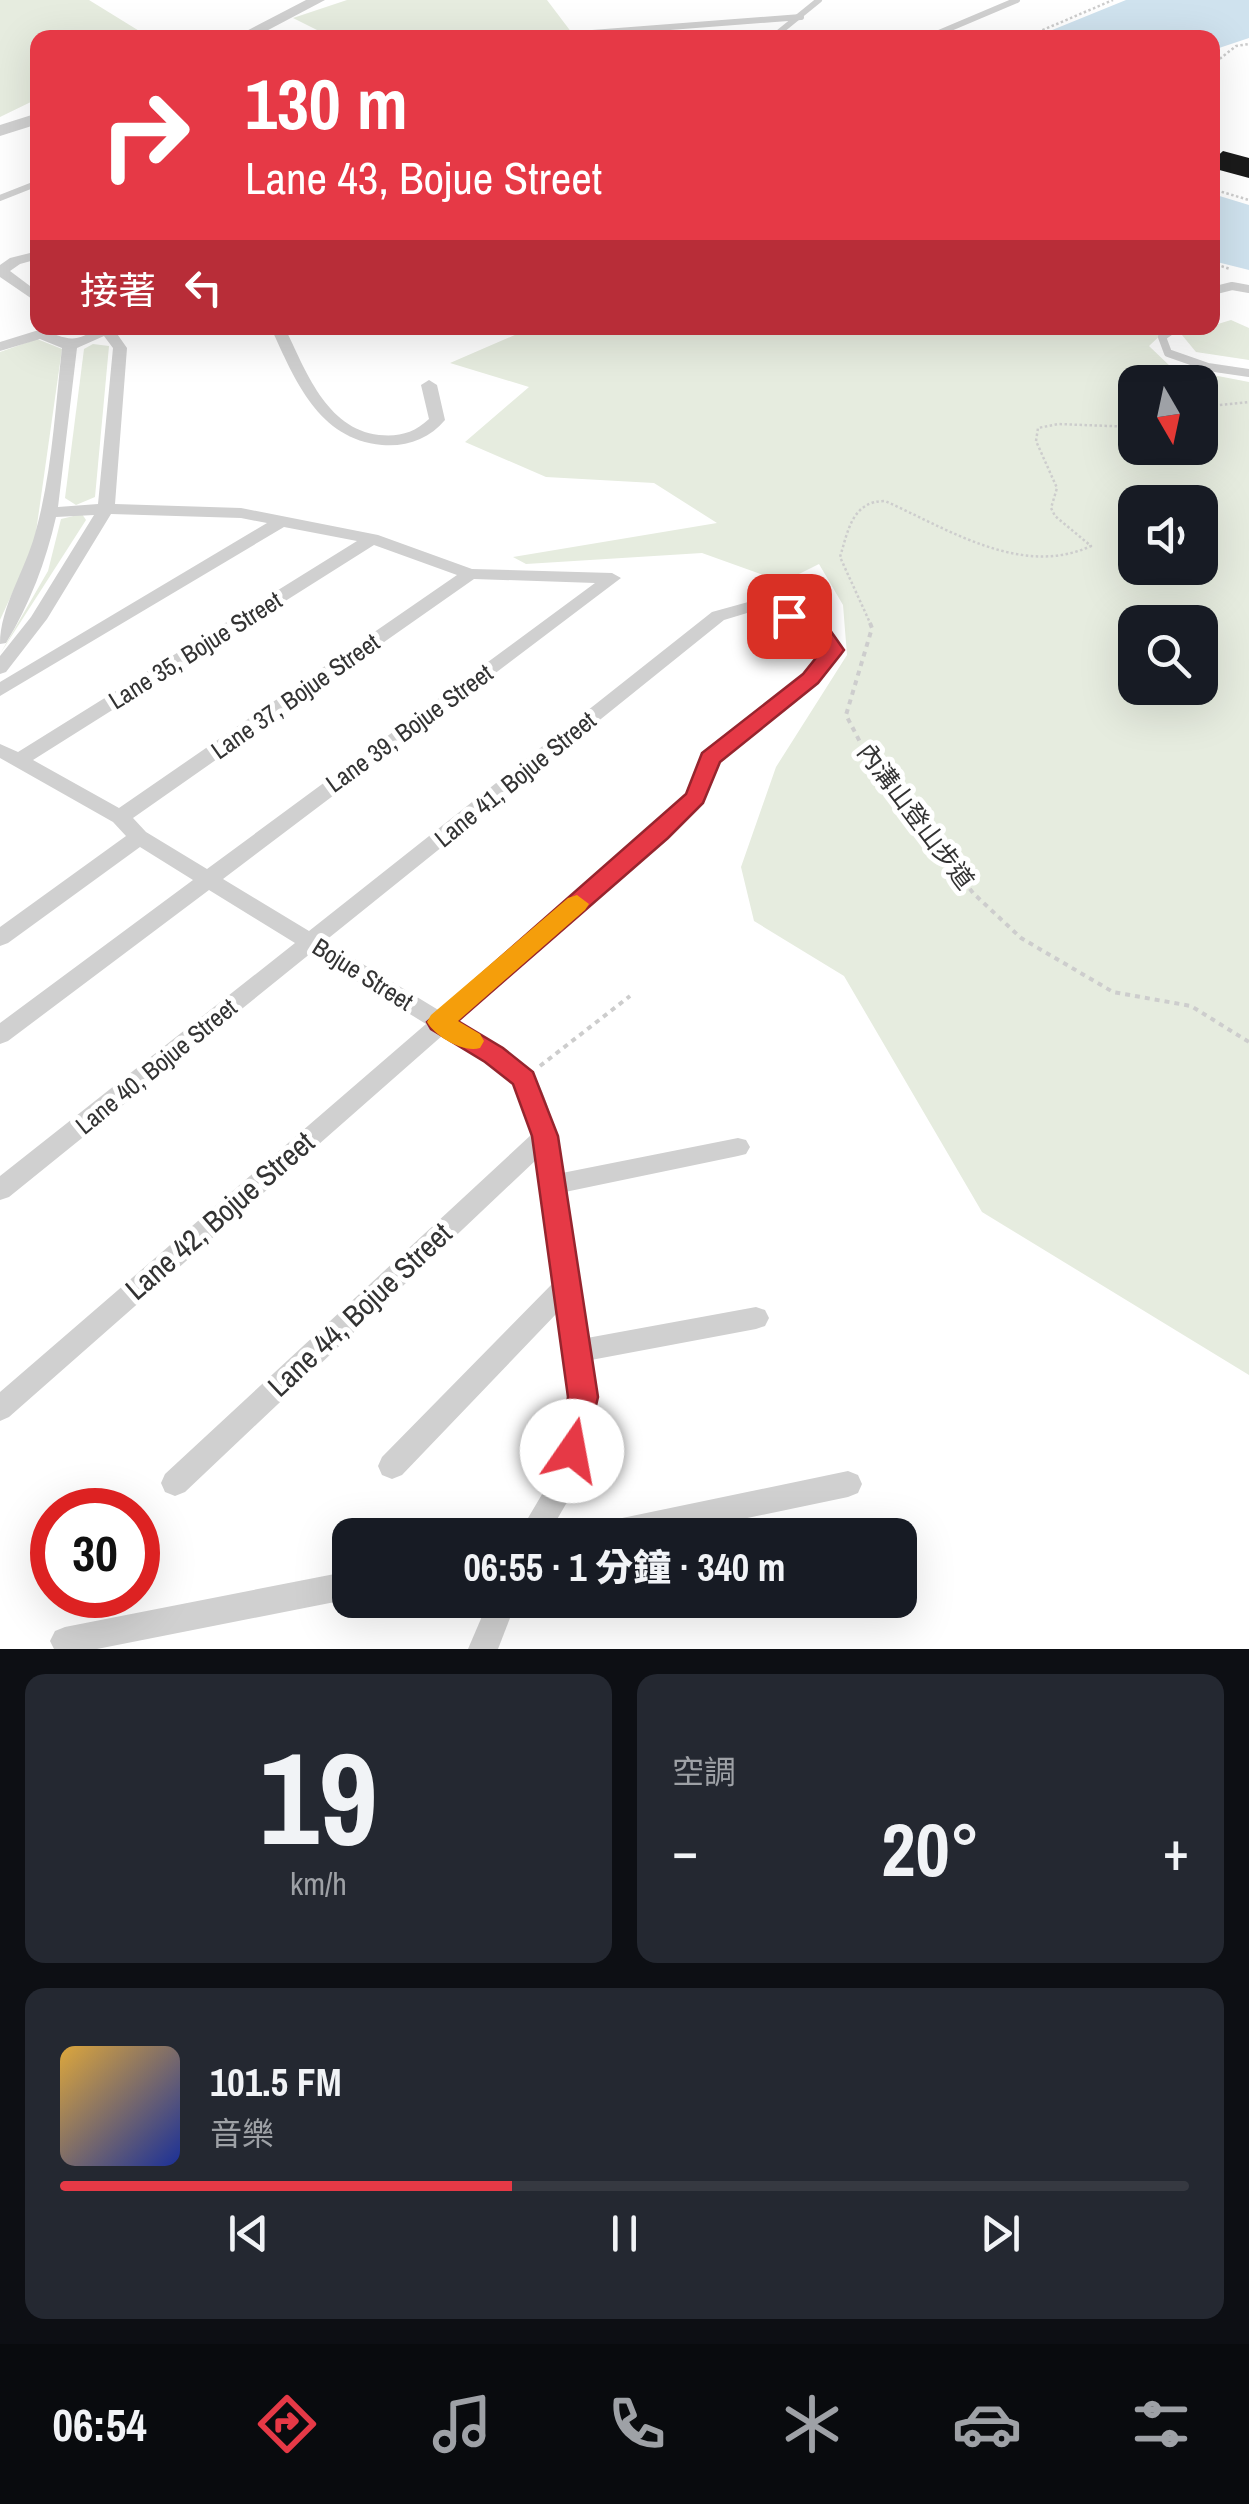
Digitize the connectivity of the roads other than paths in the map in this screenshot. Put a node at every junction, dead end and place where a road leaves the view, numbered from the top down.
1 (318, 0) edge
2 (818, 0) edge
3 (1017, 0) edge
4 (801, 18) junction
5 (256, 30) edge
6 (634, 30) edge
7 (784, 30) edge
8 (946, 30) edge
9 (30, 121) edge
10 (0, 132) edge
11 (30, 186) edge
12 (0, 198) edge
13 (30, 258) edge
14 (2, 268) edge
15 (1249, 288) edge
16 (1220, 289) edge
17 (30, 294) edge
18 (31, 335) edge
19 (47, 335) edge
20 (96, 335) edge
21 (110, 335) edge
22 (282, 335) edge
23 (1165, 335) edge
24 (70, 344) junction
25 (0, 348) edge
26 (1249, 372) edge
27 (428, 385) dead end
28 (106, 509) junction
29 (50, 512) junction
30 (282, 521) junction
31 (372, 540) junction
32 (470, 574) junction
33 (718, 616) joint
34 (0, 639) edge
35 (0, 668) edge
36 (0, 690) edge
37 (9, 756) edge
38 (120, 818) junction
39 (139, 837) junction
40 (206, 878) junction
41 (0, 938) edge
42 (313, 942) junction
43 (440, 1022) junction
44 (0, 1035) edge
45 (545, 1136) junction
46 (738, 1147) dead end
47 (552, 1184) junction
48 (0, 1190) edge
49 (567, 1285) junction
50 (756, 1318) dead end
51 (578, 1350) junction
52 (0, 1409) edge
53 (392, 1466) dead end
54 (175, 1482) dead end
55 (848, 1484) dead end
56 (542, 1518) edge
57 (685, 1518) edge
58 (332, 1589) edge
59 (495, 1618) edge
60 (65, 1641) dead end
61 (482, 1649) edge

1 - 5 street
2 - 4 lane
3 - 8 lane
4 - 6 lane
4 - 7 lane
9 - 10 street
11 - 12 lane
13 - 14 street
14 - 17 street
15 - 16 lane
18 - 25 street
19 - 24 street
20 - 24 street
21 - 28 street
22 - 27 street
23 - 26 lane
24 - 29 street
28 - 29 street
28 - 30 street
28 - 35 street
29 - 34 street
30 - 31 street
30 - 36 street
31 - 32 street
31 - 37 street, Lane 35, Bojue Street
32 - 38 street, Lane 37, Bojue Street
32 - 40 street, Lane 39, Bojue Street
33 - 42 street, Lane 41, Bojue Street
33 - 43 street, Lane 42, Bojue Street
37 - 38 street, Bojue Street
38 - 39 street, Bojue Street
39 - 40 street, Bojue Street
39 - 41 street
40 - 42 street, Bojue Street
40 - 44 street, Lane 39, Bojue Street
42 - 43 street, Bojue Street
42 - 48 street, Lane 40, Bojue Street
43 - 45 street, Bojue Street
43 - 52 street, Lane 42, Bojue Street
45 - 47 street
45 - 54 street, Lane 44, Bojue Street
46 - 47 street
47 - 49 street
49 - 51 street
49 - 53 street
50 - 51 street
51 - 56 street
55 - 57 street
58 - 60 street
59 - 61 street

